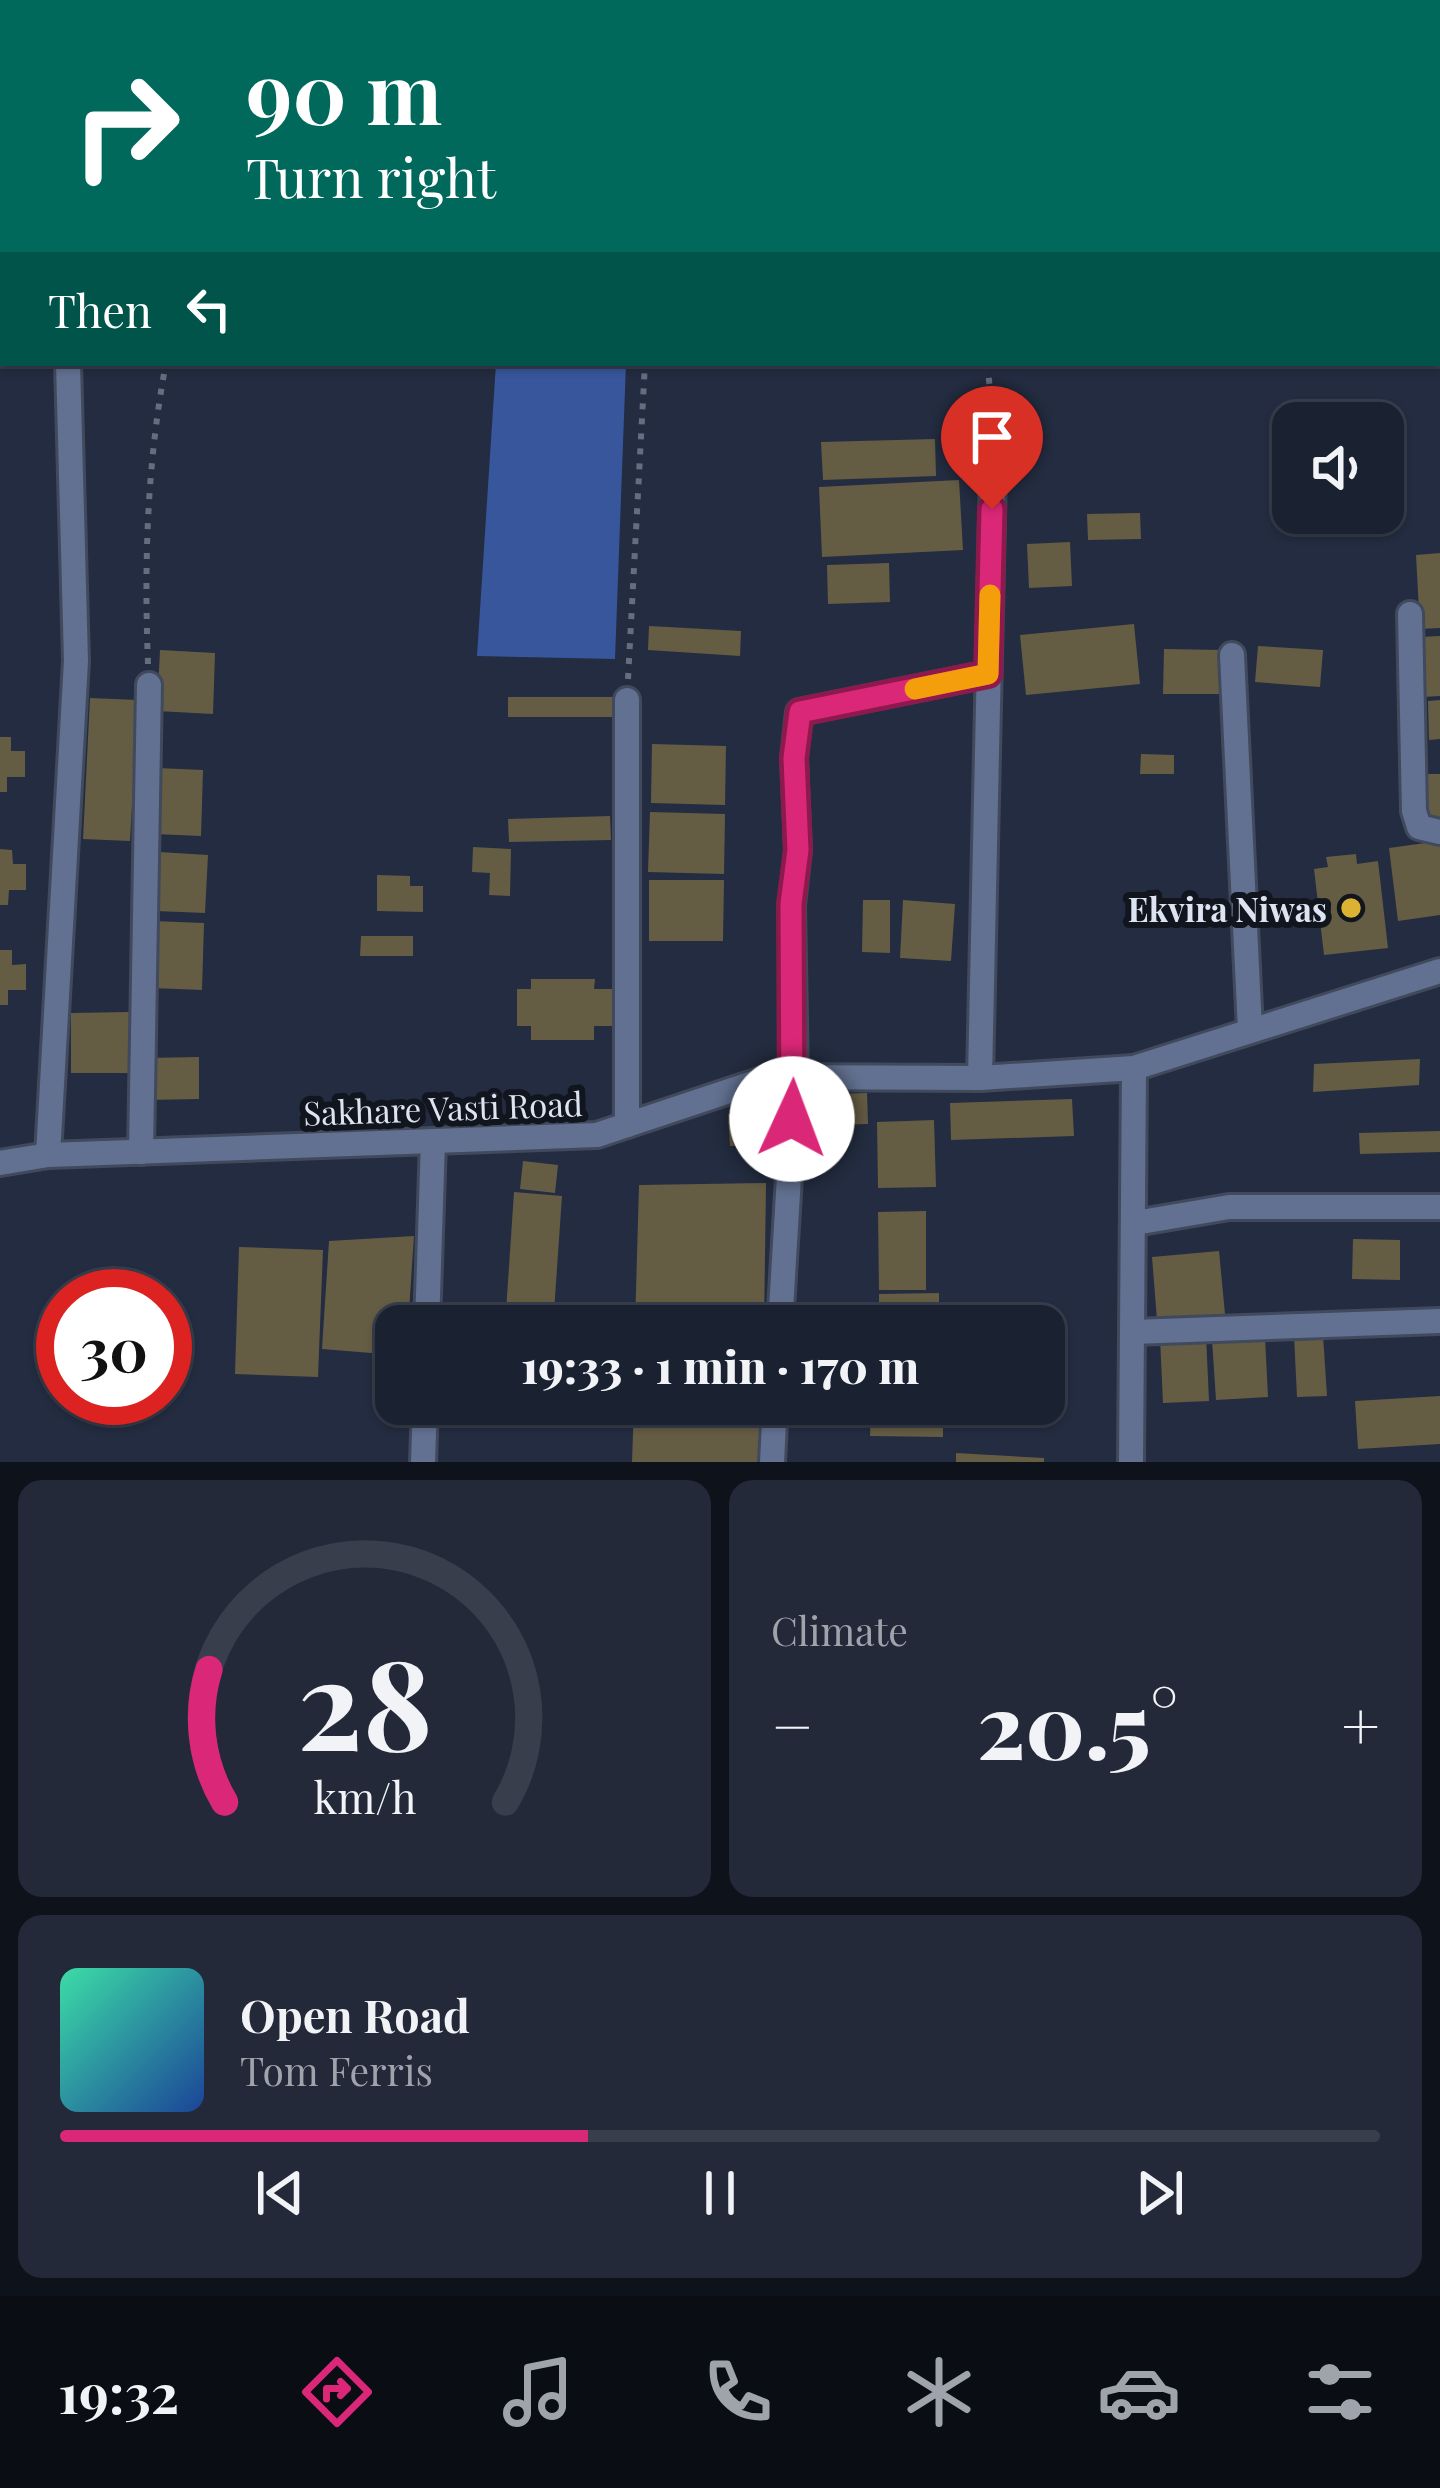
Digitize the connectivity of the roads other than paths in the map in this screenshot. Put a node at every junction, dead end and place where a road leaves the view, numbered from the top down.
1 (68, 366) edge
2 (994, 428) road end
3 (1410, 614) dead end
4 (1232, 655) dead end
5 (988, 674) junction
6 (149, 685) road end
7 (627, 700) road end
8 (1440, 832) edge
9 (1440, 971) edge
10 (1250, 1030) junction
11 (1134, 1068) junction
12 (794, 1077) junction
13 (980, 1078) junction
14 (627, 1125) junction
15 (433, 1141) junction
16 (141, 1152) junction
17 (48, 1155) junction
18 (0, 1163) edge
19 (1440, 1207) edge
20 (1135, 1223) junction
21 (429, 1305) edge
22 (781, 1305) edge
23 (1440, 1321) edge
24 (1133, 1332) junction
25 (424, 1425) edge
26 (775, 1425) edge
27 (423, 1462) edge
28 (772, 1462) edge
29 (1131, 1462) edge

1 - 17 street
2 - 5 street
3 - 8 street
4 - 10 street
5 - 12 street
5 - 13 street
6 - 16 street
7 - 14 street
9 - 10 street, Sakhare Vasti Road
10 - 11 street, Sakhare Vasti Road
11 - 13 street, Sakhare Vasti Road
11 - 20 street
12 - 13 street, Sakhare Vasti Road
12 - 14 street, Sakhare Vasti Road
12 - 22 street
14 - 15 street, Sakhare Vasti Road
15 - 16 street, Sakhare Vasti Road
15 - 21 street
16 - 17 street, Sakhare Vasti Road
17 - 18 street, Sakhare Vasti Road
19 - 20 street
20 - 24 street
23 - 24 street
24 - 29 street
25 - 27 street
26 - 28 street

